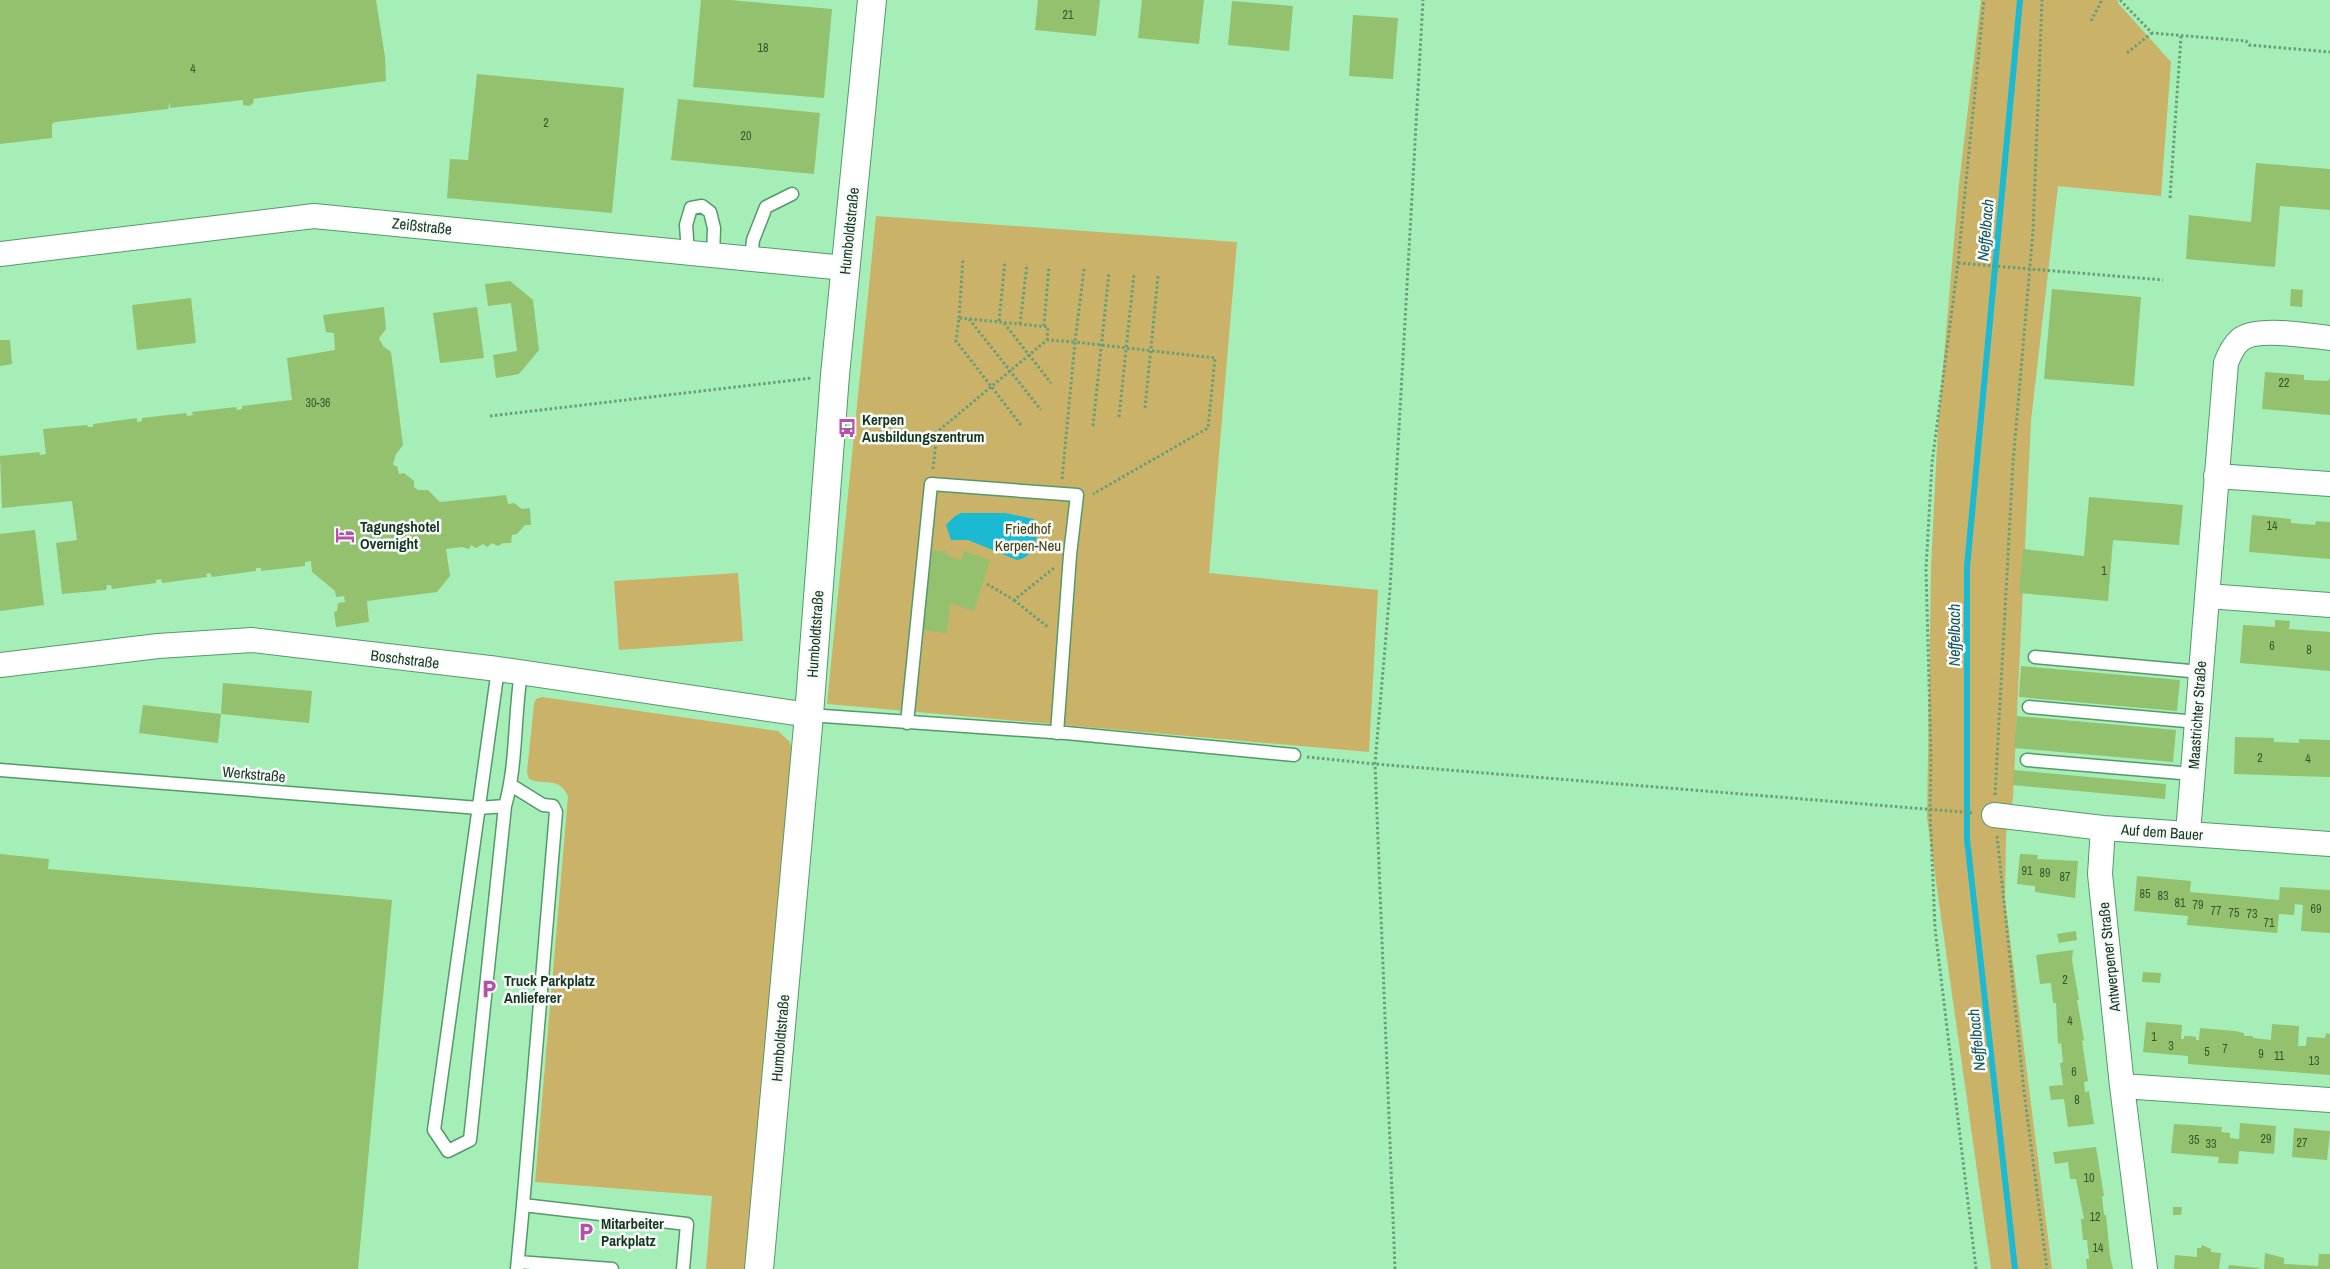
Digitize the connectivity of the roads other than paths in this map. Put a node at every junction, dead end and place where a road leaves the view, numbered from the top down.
1 (872, 0) edge
2 (792, 194) dead end
3 (688, 252) junction
4 (0, 254) edge
5 (713, 254) junction
6 (751, 259) junction
7 (845, 268) junction
8 (2330, 338) edge
9 (2216, 476) junction
10 (2330, 484) edge
11 (2207, 596) junction
12 (2330, 605) edge
13 (2035, 658) dead end
14 (0, 665) edge
15 (509, 671) junction
16 (2201, 672) junction
17 (2029, 707) dead end
18 (809, 715) junction
19 (2197, 722) junction
20 (907, 723) junction
21 (1057, 732) junction
22 (1294, 755) road end
23 (2027, 760) dead end
24 (0, 770) edge
25 (2193, 774) junction
26 (511, 785) junction
27 (505, 806) junction
28 (479, 808) junction
29 (1994, 815) road end
30 (2103, 828) junction
31 (2188, 833) junction
32 (2330, 844) edge
33 (2122, 1086) junction
34 (2330, 1100) edge
35 (524, 1205) junction
36 (517, 1266) edge
37 (612, 1269) edge
38 (683, 1269) edge
39 (759, 1269) edge
40 (2146, 1269) edge

1 - 7 street, Humboldtstraße
2 - 6 lane
3 - 4 street, Zeißstraße
3 - 5 street, Zeißstraße
3 - 5 lane
5 - 6 street, Zeißstraße
6 - 7 street, Zeißstraße
7 - 18 street, Humboldtstraße
8 - 9 street, Maastrichter Straße
9 - 10 street
9 - 11 street, Maastrichter Straße
11 - 12 street
11 - 16 street, Maastrichter Straße
13 - 16 lane
14 - 15 street, Boschstraße
15 - 18 street, Boschstraße
15 - 26 lane
15 - 28 lane
16 - 19 street, Maastrichter Straße
17 - 19 lane
18 - 20 lane
18 - 39 street, Humboldtstraße
19 - 25 street, Maastrichter Straße
20 - 21 lane
20 - 21 lane
21 - 22 lane
23 - 25 lane
24 - 28 lane, Werkstraße
25 - 31 street, Maastrichter Straße
26 - 27 lane
26 - 35 lane
27 - 28 lane, Werkstraße
27 - 28 lane
29 - 30 street, Auf dem Bauer
30 - 31 street, Auf dem Bauer
30 - 33 street, Antwerpener Straße
31 - 32 street, Auf dem Bauer
33 - 34 street
33 - 40 street, Antwerpener Straße
35 - 36 lane
35 - 38 lane
36 - 37 lane

